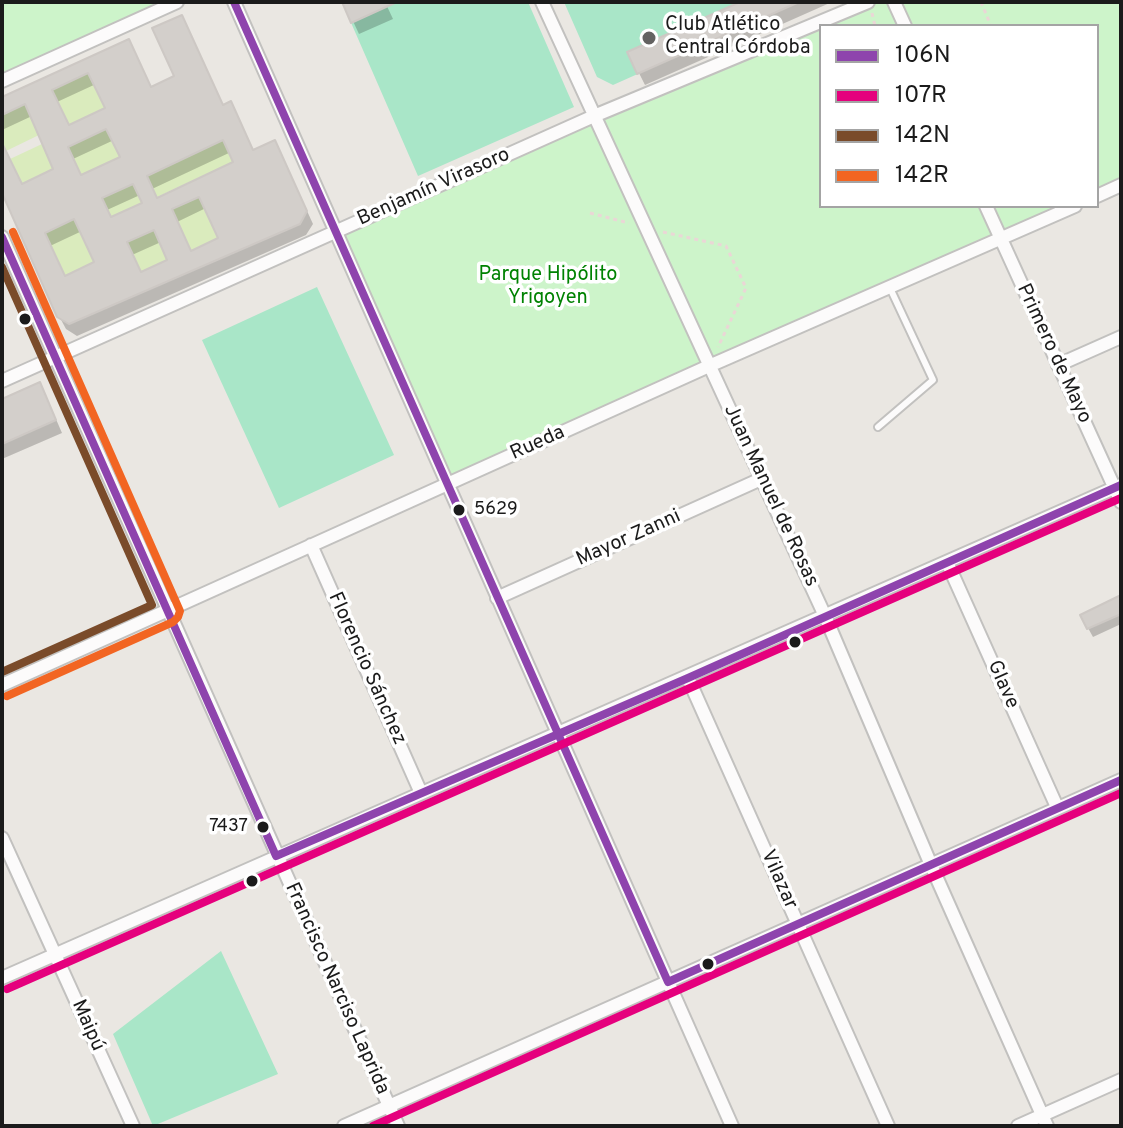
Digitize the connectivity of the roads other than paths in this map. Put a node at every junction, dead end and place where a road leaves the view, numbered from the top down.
1 (177, 2) edge
2 (234, 2) edge
3 (542, 2) edge
4 (868, 2) edge
5 (894, 2) edge
6 (904, 24) edge
7 (2, 81) edge
8 (594, 116) junction
9 (1121, 185) edge
10 (1099, 195) edge
11 (987, 208) edge
12 (1071, 208) edge
13 (334, 233) junction
14 (2, 237) edge
15 (1001, 239) junction
16 (890, 288) junction
17 (1121, 337) edge
18 (56, 357) junction
19 (1058, 365) junction
20 (709, 366) junction
21 (2, 381) edge
22 (878, 427) dead end
23 (761, 479) junction
24 (447, 485) junction
25 (1118, 487) edge
26 (1121, 502) edge
27 (311, 545) junction
28 (947, 562) junction
29 (497, 598) junction
30 (168, 611) junction
31 (825, 616) junction
32 (688, 678) junction
33 (2, 685) edge
34 (558, 734) junction
35 (1121, 780) edge
36 (421, 793) junction
37 (1057, 807) junction
38 (2, 838) edge
39 (276, 856) junction
40 (931, 865) junction
41 (798, 924) junction
42 (55, 955) junction
43 (2, 978) edge
44 (668, 982) junction
45 (1121, 1080) edge
46 (389, 1106) junction
47 (1045, 1121) edge
48 (133, 1126) edge
49 (344, 1126) edge
50 (398, 1126) edge
51 (732, 1126) edge
52 (888, 1126) edge
53 (1018, 1126) edge

1 - 7 street
2 - 13 street
3 - 8 street, Juan Manuel de Rosas
4 - 8 street, Benjamín Virasoro
5 - 6 street
8 - 13 street, Benjamín Virasoro
8 - 20 street, Juan Manuel de Rosas
9 - 10 street
11 - 15 street, Primero de Mayo
12 - 15 street, Rueda
13 - 18 street, Benjamín Virasoro
13 - 24 street
14 - 18 street, Francisco Narciso Laprida
15 - 16 street, Rueda
15 - 19 street, Primero de Mayo
16 - 20 street, Rueda
16 - 22 lane
17 - 19 street
18 - 21 street, Benjamín Virasoro
18 - 30 street, Francisco Narciso Laprida
19 - 25 street, Primero de Mayo
20 - 23 street, Juan Manuel de Rosas
20 - 24 street, Rueda
23 - 29 street, Mayor Zanni
23 - 31 street, Juan Manuel de Rosas
24 - 27 street, Rueda
24 - 29 street
25 - 26 street, Primero de Mayo
25 - 28 street
27 - 30 street, Rueda
27 - 36 street, Florencio Sánchez
28 - 31 street
28 - 37 street, Glave
29 - 34 street
30 - 33 street, Rueda
30 - 39 street, Francisco Narciso Laprida
31 - 32 street
31 - 40 street, Juan Manuel de Rosas
32 - 34 street
32 - 41 street, Vilazar
34 - 36 street
34 - 44 street
35 - 37 street
36 - 39 street
37 - 40 street
38 - 42 street, Maipú
39 - 42 street
39 - 46 street, Francisco Narciso Laprida
40 - 41 street
40 - 47 street, Juan Manuel de Rosas
41 - 44 street
41 - 52 street, Vilazar
42 - 43 street
42 - 48 street, Maipú
44 - 46 street
44 - 51 street
45 - 47 street
46 - 49 street
46 - 50 street, Francisco Narciso Laprida
47 - 53 street

